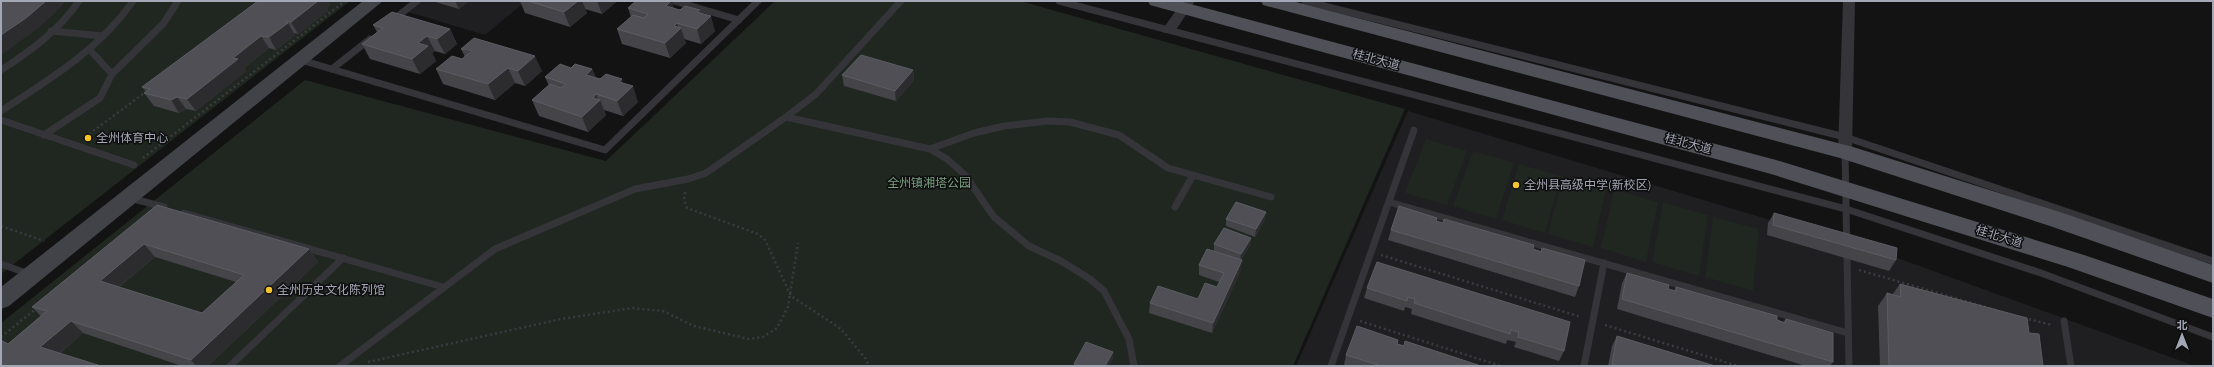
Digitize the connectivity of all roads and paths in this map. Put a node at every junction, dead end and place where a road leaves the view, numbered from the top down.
1 (80, 1) edge
2 (133, 1) edge
3 (178, 1) edge
4 (345, 1) edge
5 (374, 1) edge
6 (417, 1) edge
7 (674, 1) edge
8 (758, 1) edge
9 (901, 1) edge
10 (1059, 1) edge
11 (1157, 1) edge
12 (1270, 1) edge
13 (1305, 1) edge
14 (1848, 1) edge
15 (1186, 5) edge
16 (739, 20) junction
17 (386, 25) edge
18 (1169, 30) junction
19 (51, 31) junction
20 (374, 35) edge
21 (104, 36) junction
22 (89, 49) junction
23 (300, 60) junction
24 (332, 69) junction
25 (1, 70) edge
26 (112, 74) junction
27 (150, 89) edge
28 (1, 111) edge
29 (786, 117) junction
30 (1, 120) edge
31 (1414, 130) dead end
32 (44, 135) junction
33 (74, 144) junction
34 (1845, 144) junction
35 (930, 149) junction
36 (134, 164) joint
37 (1193, 175) junction
38 (688, 179) junction
39 (1271, 197) dead end
40 (130, 198) junction
41 (1846, 199) junction
42 (1389, 202) junction
43 (1175, 207) dead end
44 (1, 226) edge
45 (798, 244) dead end
46 (65, 249) junction
47 (1371, 252) junction
48 (343, 258) junction
49 (2213, 261) edge
50 (1, 264) edge
51 (1604, 264) junction
52 (1847, 267) junction
53 (2213, 274) edge
54 (32, 276) junction
55 (443, 287) junction
56 (791, 296) junction
57 (1, 300) edge
58 (38, 307) edge
59 (2213, 309) edge
60 (1998, 310) edge
61 (2020, 316) edge
62 (1348, 317) junction
63 (1593, 321) junction
64 (2065, 325) joint
65 (1848, 333) junction
66 (1, 337) edge
67 (2213, 337) edge
68 (363, 363) dead end
69 (230, 366) edge
70 (340, 366) edge
71 (869, 366) edge
72 (1134, 366) edge
73 (1331, 366) edge
74 (1501, 366) edge
75 (1584, 366) edge
76 (1738, 366) edge
77 (1849, 366) edge
78 (2071, 366) edge

1 - 19 lane
2 - 21 lane
3 - 26 lane
4 - 36 path
5 - 23 main road
6 - 17 lane
7 - 16 lane
8 - 16 lane
9 - 29 lane
10 - 18 lane
11 - 15 main road, 桂北大道
12 - 34 main road
13 - 34 lane
14 - 34 street
15 - 18 street
15 - 41 main road, 桂北大道
16 - 24 lane
18 - 41 lane
19 - 21 lane
19 - 25 lane
20 - 24 lane
21 - 22 lane
22 - 26 lane
22 - 28 lane
23 - 24 lane
23 - 40 main road
26 - 32 lane
27 - 33 path
29 - 35 lane
29 - 38 lane
30 - 32 lane
31 - 42 lane
32 - 33 lane
33 - 36 lane
34 - 41 lane
34 - 49 lane
34 - 53 main road
35 - 37 lane
35 - 72 lane
37 - 39 lane
37 - 43 lane
38 - 55 lane
38 - 56 path
40 - 46 main road
40 - 48 lane
41 - 52 lane
41 - 59 main road, 桂北大道
41 - 67 lane
42 - 47 lane
42 - 51 lane
44 - 46 path
45 - 56 path
46 - 54 main road
47 - 62 lane
47 - 63 path
48 - 55 lane
48 - 69 lane
50 - 54 lane
51 - 63 lane
51 - 65 lane
52 - 60 path
52 - 65 lane
54 - 57 main road
55 - 70 lane
56 - 68 path
56 - 71 path
58 - 66 path
61 - 64 path
62 - 73 lane
62 - 74 path
63 - 75 lane
63 - 76 path
64 - 78 lane
65 - 77 lane

